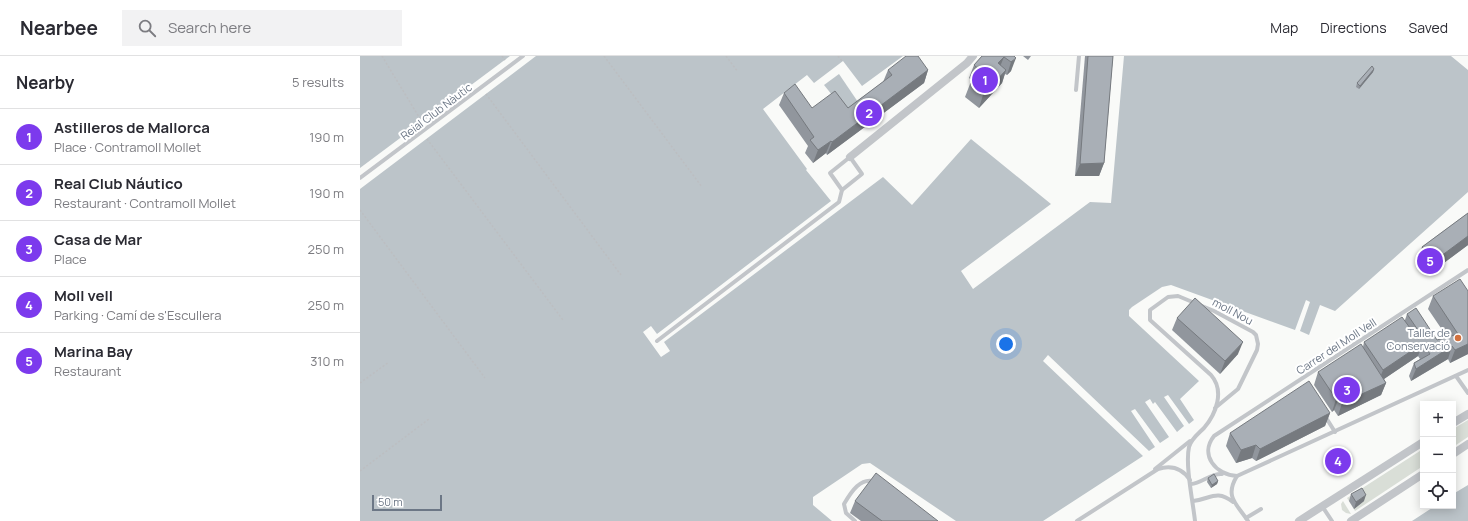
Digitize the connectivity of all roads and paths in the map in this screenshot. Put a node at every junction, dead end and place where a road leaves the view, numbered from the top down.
1 (382, 56) edge
2 (502, 56) edge
3 (522, 56) edge
4 (604, 56) edge
5 (726, 56) edge
6 (838, 56) edge
7 (973, 56) edge
8 (1079, 56) edge
9 (505, 60) dead end
10 (842, 62) dead end
11 (738, 72) dead end
12 (1076, 90) dead end
13 (486, 94) dead end
14 (422, 122) dead end
15 (428, 139) dead end
16 (850, 157) junction
17 (360, 178) edge
18 (702, 187) dead end
19 (842, 190) junction
20 (360, 210) edge
21 (1468, 270) edge
22 (621, 275) dead end
23 (1456, 278) junction
24 (1460, 284) edge
25 (563, 320) dead end
26 (657, 341) dead end
27 (389, 362) dead end
28 (1468, 370) edge
29 (1456, 376) junction
30 (485, 378) dead end
31 (1301, 379) junction
32 (360, 383) edge
33 (1305, 386) edge
34 (1468, 393) edge
35 (1215, 408) junction
36 (1322, 412) edge
37 (1468, 414) edge
38 (429, 420) dead end
39 (1456, 421) edge
40 (1335, 432) junction
41 (1192, 440) junction
42 (1420, 444) edge
43 (1468, 444) edge
44 (1456, 452) edge
45 (360, 471) edge
46 (1149, 473) junction
47 (1226, 475) junction
48 (1237, 476) junction
49 (1420, 476) edge
50 (1191, 484) junction
51 (882, 486) edge
52 (1193, 501) junction
53 (1234, 502) junction
54 (1322, 506) junction
55 (1261, 509) dead end
56 (1247, 520) edge
57 (855, 521) edge
58 (1077, 521) edge
59 (1195, 521) edge
60 (1299, 521) edge
61 (1332, 521) edge
62 (1351, 521) edge

1 - 14 path
2 - 9 path
3 - 17 lane, Reial Club Nàutic
4 - 18 path
5 - 11 path
6 - 10 path
7 - 16 street
8 - 12 lane
13 - 22 path
15 - 25 path
16 - 19 lane
16 - 19 lane
19 - 26 lane
20 - 30 path
21 - 23 lane, Carrer del Moll Vell
23 - 24 lane
23 - 31 lane, Carrer del Moll Vell
27 - 32 path
28 - 29 lane
29 - 34 lane
29 - 40 lane
31 - 33 lane
31 - 47 lane, Carrer del Moll Vell
35 - 35 lane, moll Nou
35 - 41 lane, moll Nou
36 - 40 lane
37 - 39 street
38 - 45 path
40 - 48 lane
41 - 46 lane, moll Nou
41 - 50 lane
42 - 54 street
43 - 44 street
46 - 50 lane, moll Nou
46 - 58 lane, moll Nou
47 - 48 lane
47 - 50 lane
48 - 53 lane
49 - 62 street
50 - 52 lane
51 - 57 lane
52 - 53 lane
52 - 59 lane
53 - 56 lane
54 - 60 street
54 - 61 lane
55 - 56 lane

